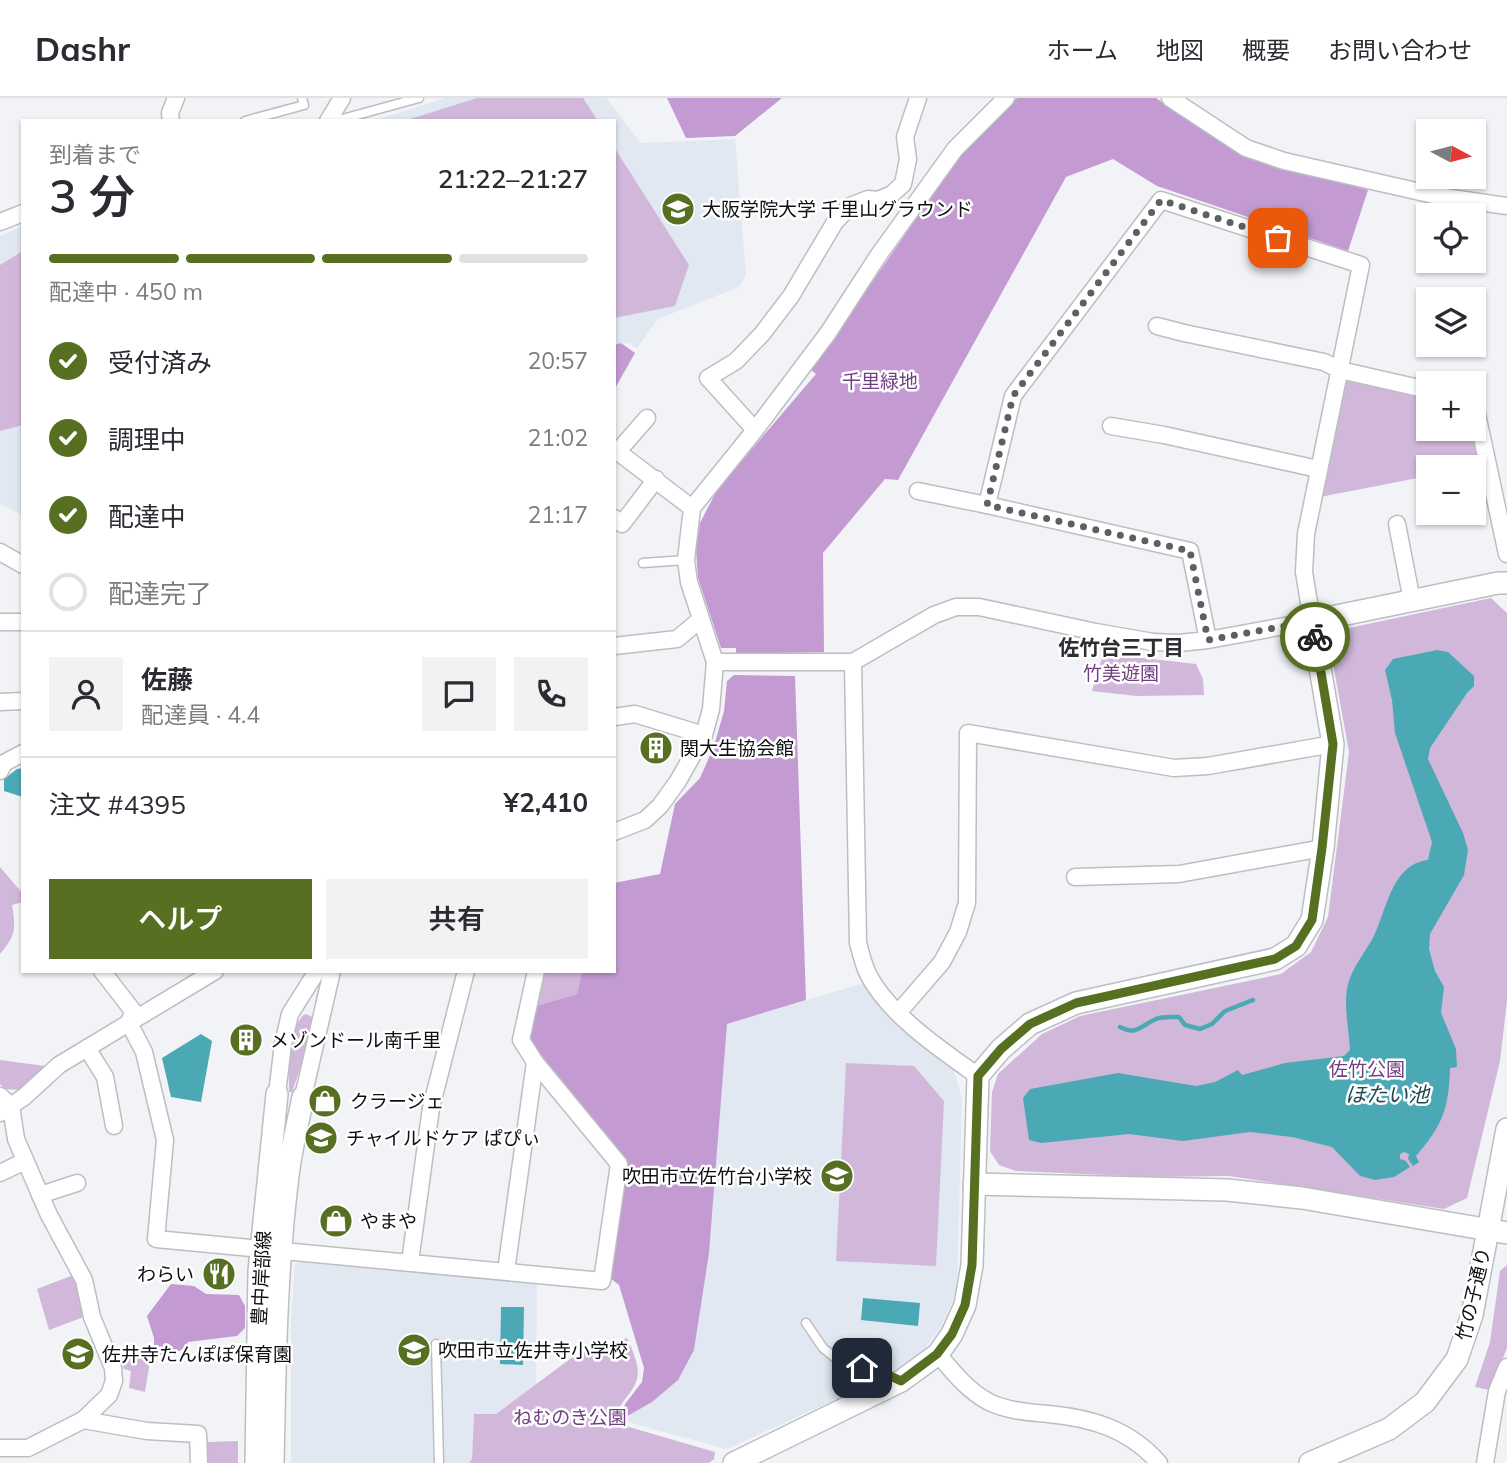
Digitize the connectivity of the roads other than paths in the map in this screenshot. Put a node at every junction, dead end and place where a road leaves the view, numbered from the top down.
1 (176, 98) edge
2 (302, 98) edge
3 (342, 98) edge
4 (418, 98) edge
5 (918, 98) edge
6 (1006, 98) edge
7 (1170, 98) edge
8 (171, 119) edge
9 (252, 119) edge
10 (329, 119) edge
11 (342, 119) edge
12 (1507, 206) edge
13 (21, 215) edge
14 (0, 222) edge
15 (1157, 326) dead end
16 (1340, 370) junction
17 (1416, 387) edge
18 (647, 418) dead end
19 (1111, 426) dead end
20 (755, 430) junction
21 (1483, 441) edge
22 (617, 449) edge
23 (1318, 469) junction
24 (656, 480) junction
25 (918, 491) dead end
26 (987, 505) junction
27 (692, 508) junction
28 (616, 520) edge
29 (1397, 524) dead end
30 (0, 552) edge
31 (1507, 554) edge
32 (686, 560) junction
33 (643, 563) dead end
34 (21, 564) edge
35 (1507, 583) edge
36 (1412, 601) junction
37 (701, 620) junction
38 (1312, 621) junction
39 (0, 622) edge
40 (21, 622) edge
41 (1208, 640) junction
42 (622, 650) edge
43 (853, 662) junction
44 (715, 663) junction
45 (21, 701) edge
46 (0, 702) edge
47 (616, 717) edge
48 (704, 735) junction
49 (1333, 744) junction
50 (21, 753) edge
51 (0, 771) edge
52 (616, 831) edge
53 (1322, 848) junction
54 (1074, 877) dead end
55 (104, 973) edge
56 (212, 973) edge
57 (316, 973) edge
58 (332, 973) edge
59 (465, 973) edge
60 (536, 973) edge
61 (898, 1013) junction
62 (290, 1014) junction
63 (129, 1023) junction
64 (322, 1023) junction
65 (87, 1048) junction
66 (535, 1062) junction
67 (978, 1076) junction
68 (276, 1094) joint
69 (303, 1097) joint
70 (4, 1105) edge
71 (114, 1126) dead end
72 (1507, 1129) edge
73 (25, 1161) junction
74 (0, 1173) edge
75 (77, 1183) dead end
76 (974, 1184) junction
77 (40, 1195) junction
78 (1498, 1231) edge
79 (270, 1250) junction
80 (410, 1262) junction
81 (506, 1271) junction
82 (806, 1323) dead end
83 (436, 1343) dead end
84 (937, 1354) junction
85 (1507, 1367) edge
86 (901, 1381) junction
87 (83, 1420) junction
88 (0, 1448) edge
89 (199, 1463) edge
90 (256, 1463) edge
91 (274, 1463) edge
92 (439, 1463) edge
93 (734, 1463) edge
94 (1158, 1463) edge
95 (1310, 1463) edge
96 (1485, 1463) edge

1 - 8 street
2 - 9 lane
3 - 10 street
4 - 11 lane
5 - 20 street
6 - 20 street
7 - 12 street
13 - 14 street
15 - 16 street
16 - 17 street
16 - 23 street
16 - 26 street
18 - 22 street
19 - 23 street
20 - 27 street
21 - 31 street
22 - 24 street
23 - 38 street
24 - 27 street
24 - 28 street
25 - 26 street
26 - 41 street
27 - 32 street
29 - 36 street
30 - 34 street
32 - 33 lane
32 - 37 street
35 - 36 street
36 - 38 street
37 - 42 street
37 - 44 street
38 - 41 street
38 - 49 street
39 - 40 street
41 - 43 street
43 - 44 street
43 - 61 street
44 - 48 street
45 - 46 street
47 - 48 street
48 - 52 street
49 - 53 street
49 - 61 street
50 - 51 street
53 - 54 street
53 - 67 street
55 - 63 street
56 - 63 street
57 - 62 street
58 - 64 street
59 - 80 street
60 - 66 street
61 - 67 street
62 - 64 street
62 - 68 street
63 - 65 street
63 - 79 street
64 - 69 street
65 - 70 street
65 - 71 street
66 - 81 street
66 - 81 street
67 - 76 street
68 - 79 street, 豊中岸部線
69 - 79 street, 豊中岸部線
70 - 73 street
72 - 78 street, 竹の子通り
73 - 74 street
73 - 77 street
75 - 77 street
76 - 78 street
76 - 84 street
77 - 87 street
78 - 95 street, 竹の子通り
79 - 80 street
79 - 90 street, 豊中岸部線
79 - 91 street, 豊中岸部線
80 - 81 street
82 - 86 lane
83 - 92 lane
84 - 86 street
84 - 94 street
85 - 96 street
86 - 93 street
87 - 88 street
87 - 89 street

